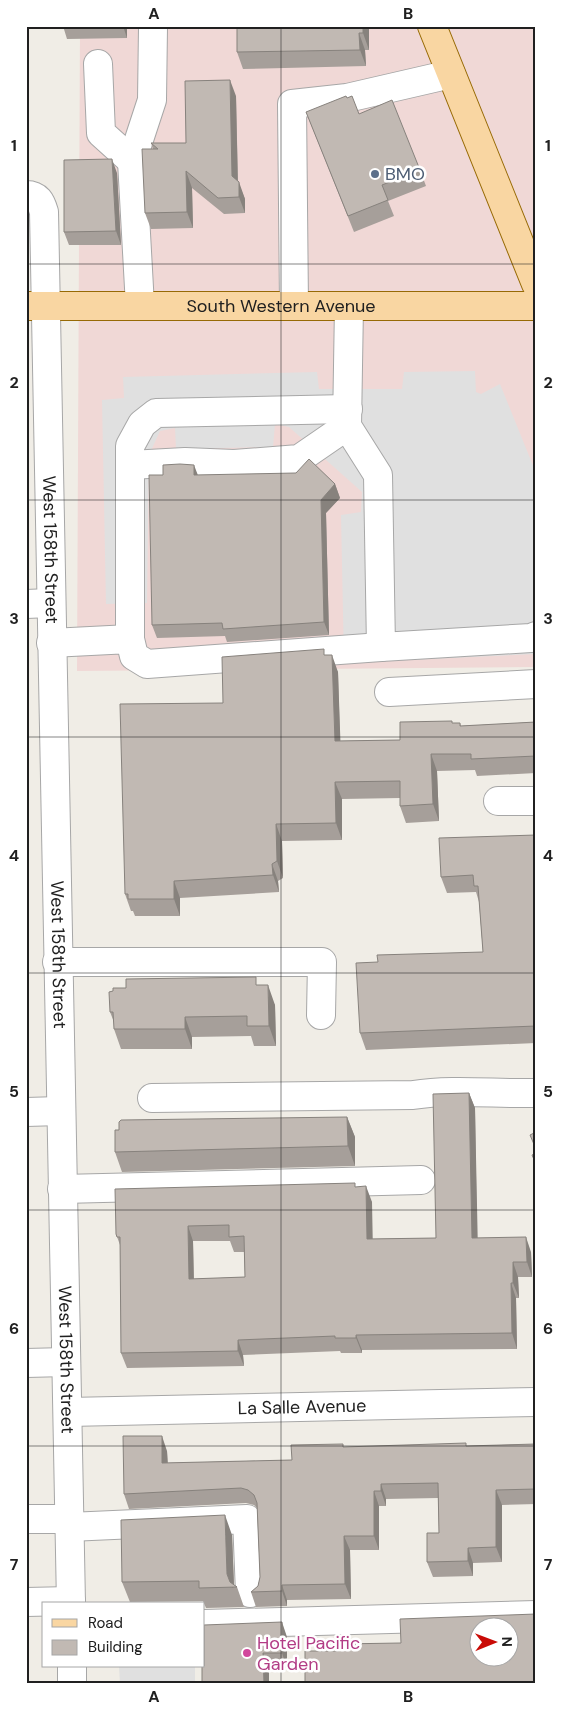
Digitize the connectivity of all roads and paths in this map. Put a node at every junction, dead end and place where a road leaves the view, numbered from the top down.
1 (432, 26) edge
2 (153, 27) edge
3 (98, 64) dead end
4 (451, 74) junction
5 (132, 161) junction
6 (26, 195) edge
7 (536, 284) edge
8 (35, 306) edge
9 (140, 306) junction
10 (294, 306) junction
11 (349, 306) junction
12 (536, 306) edge
13 (348, 418) junction
14 (130, 465) junction
15 (38, 526) edge
16 (38, 603) edge
17 (536, 636) edge
18 (130, 639) junction
19 (51, 643) junction
20 (381, 647) junction
21 (536, 684) edge
22 (389, 692) dead end
23 (498, 801) dead end
24 (536, 801) edge
25 (57, 962) junction
26 (321, 1015) dead end
27 (536, 1093) edge
28 (152, 1098) dead end
29 (60, 1111) junction
30 (26, 1112) edge
31 (421, 1180) dead end
32 (62, 1189) junction
33 (66, 1362) junction
34 (26, 1364) edge
35 (536, 1402) edge
36 (68, 1412) junction
37 (26, 1519) edge
38 (69, 1523) junction
39 (250, 1593) edge
40 (26, 1602) edge
41 (42, 1602) edge
42 (71, 1602) edge
43 (536, 1615) edge
44 (205, 1624) edge
45 (72, 1668) edge
46 (72, 1684) edge

1 - 4 main road
2 - 5 street
3 - 5 street
4 - 7 main road
4 - 10 street
5 - 9 street
6 - 8 street, West 158th Street
8 - 9 main road, South Western Avenue
8 - 15 street, West 158th Street
9 - 10 main road, South Western Avenue
10 - 11 main road, South Western Avenue
11 - 12 main road, South Western Avenue
11 - 13 street
13 - 14 street
13 - 14 street
13 - 20 street
14 - 18 street
15 - 16 street, West 158th Street
16 - 19 street, West 158th Street
17 - 20 street
18 - 19 street
18 - 20 street
19 - 25 street, West 158th Street
21 - 22 street
23 - 24 street
25 - 26 street
25 - 29 street, West 158th Street
27 - 28 street
29 - 30 street
29 - 32 street, West 158th Street
31 - 32 street
32 - 33 street, West 158th Street
33 - 34 street
33 - 36 street, West 158th Street
35 - 36 street, La Salle Avenue
36 - 38 street, West 158th Street
37 - 38 street
38 - 39 street
38 - 42 street, West 158th Street
40 - 41 street
43 - 44 street
45 - 46 street

